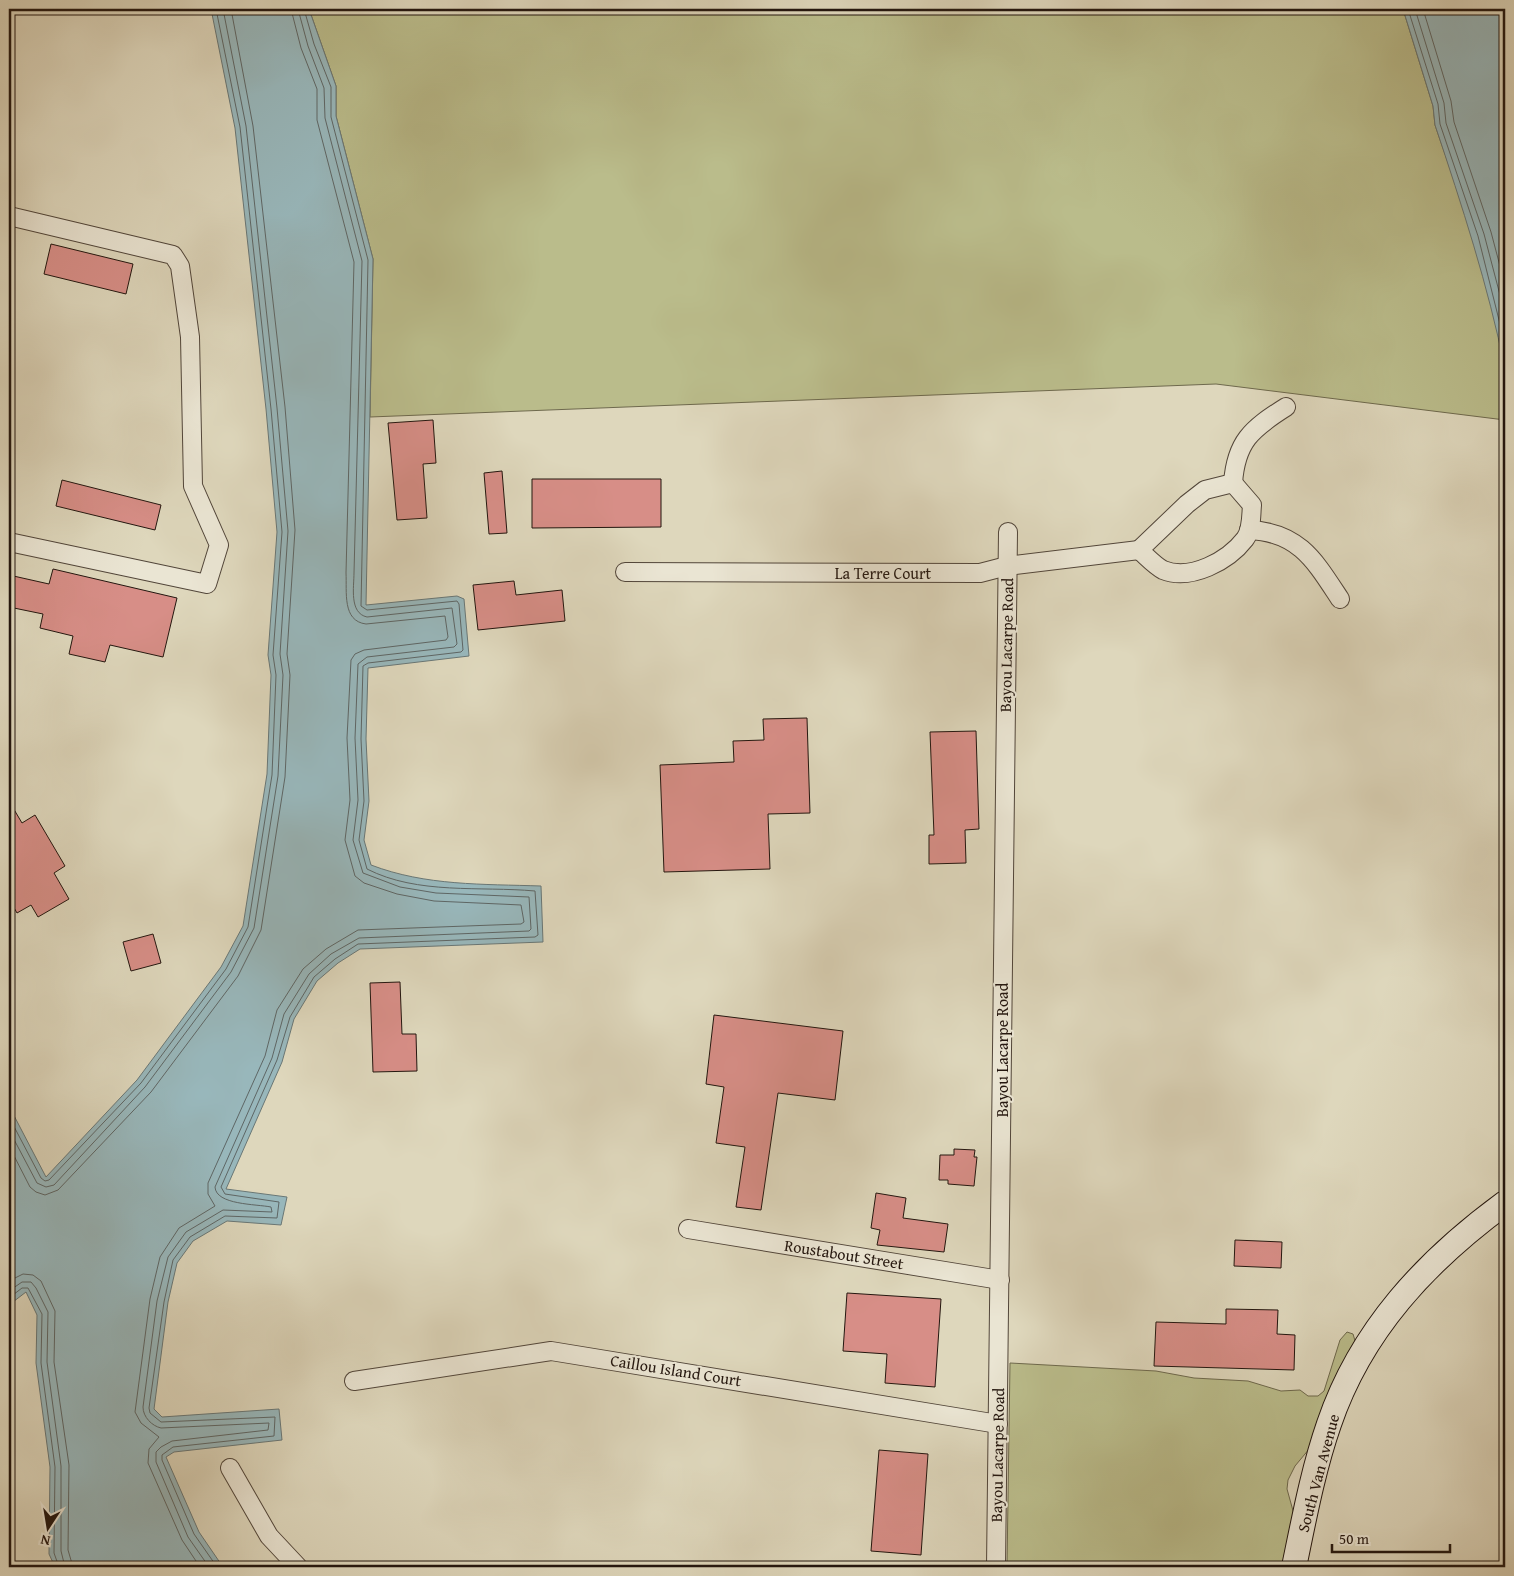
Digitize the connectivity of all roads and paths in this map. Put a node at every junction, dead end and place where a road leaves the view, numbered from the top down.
1 (9, 216) edge
2 (1286, 407) dead end
3 (1233, 483) junction
4 (1249, 530) junction
5 (1008, 532) dead end
6 (9, 542) edge
7 (1139, 550) junction
8 (1007, 566) junction
9 (625, 572) dead end
10 (1340, 599) dead end
11 (1505, 1203) edge
12 (688, 1230) dead end
13 (1000, 1280) junction
14 (354, 1381) dead end
15 (998, 1424) junction
16 (230, 1468) dead end
17 (298, 1567) edge
18 (996, 1567) edge
19 (1294, 1567) edge

1 - 6 street
2 - 3 street
3 - 4 street
3 - 7 street
4 - 7 street
4 - 10 street
5 - 8 street, Bayou Lacarpe Road
7 - 8 street, La Terre Court
8 - 9 street, La Terre Court
8 - 13 street, Bayou Lacarpe Road
11 - 19 main road, South Van Avenue
12 - 13 street, Roustabout Street
13 - 15 street, Bayou Lacarpe Road
14 - 15 street, Caillou Island Court
15 - 18 street, Bayou Lacarpe Road
16 - 17 street

